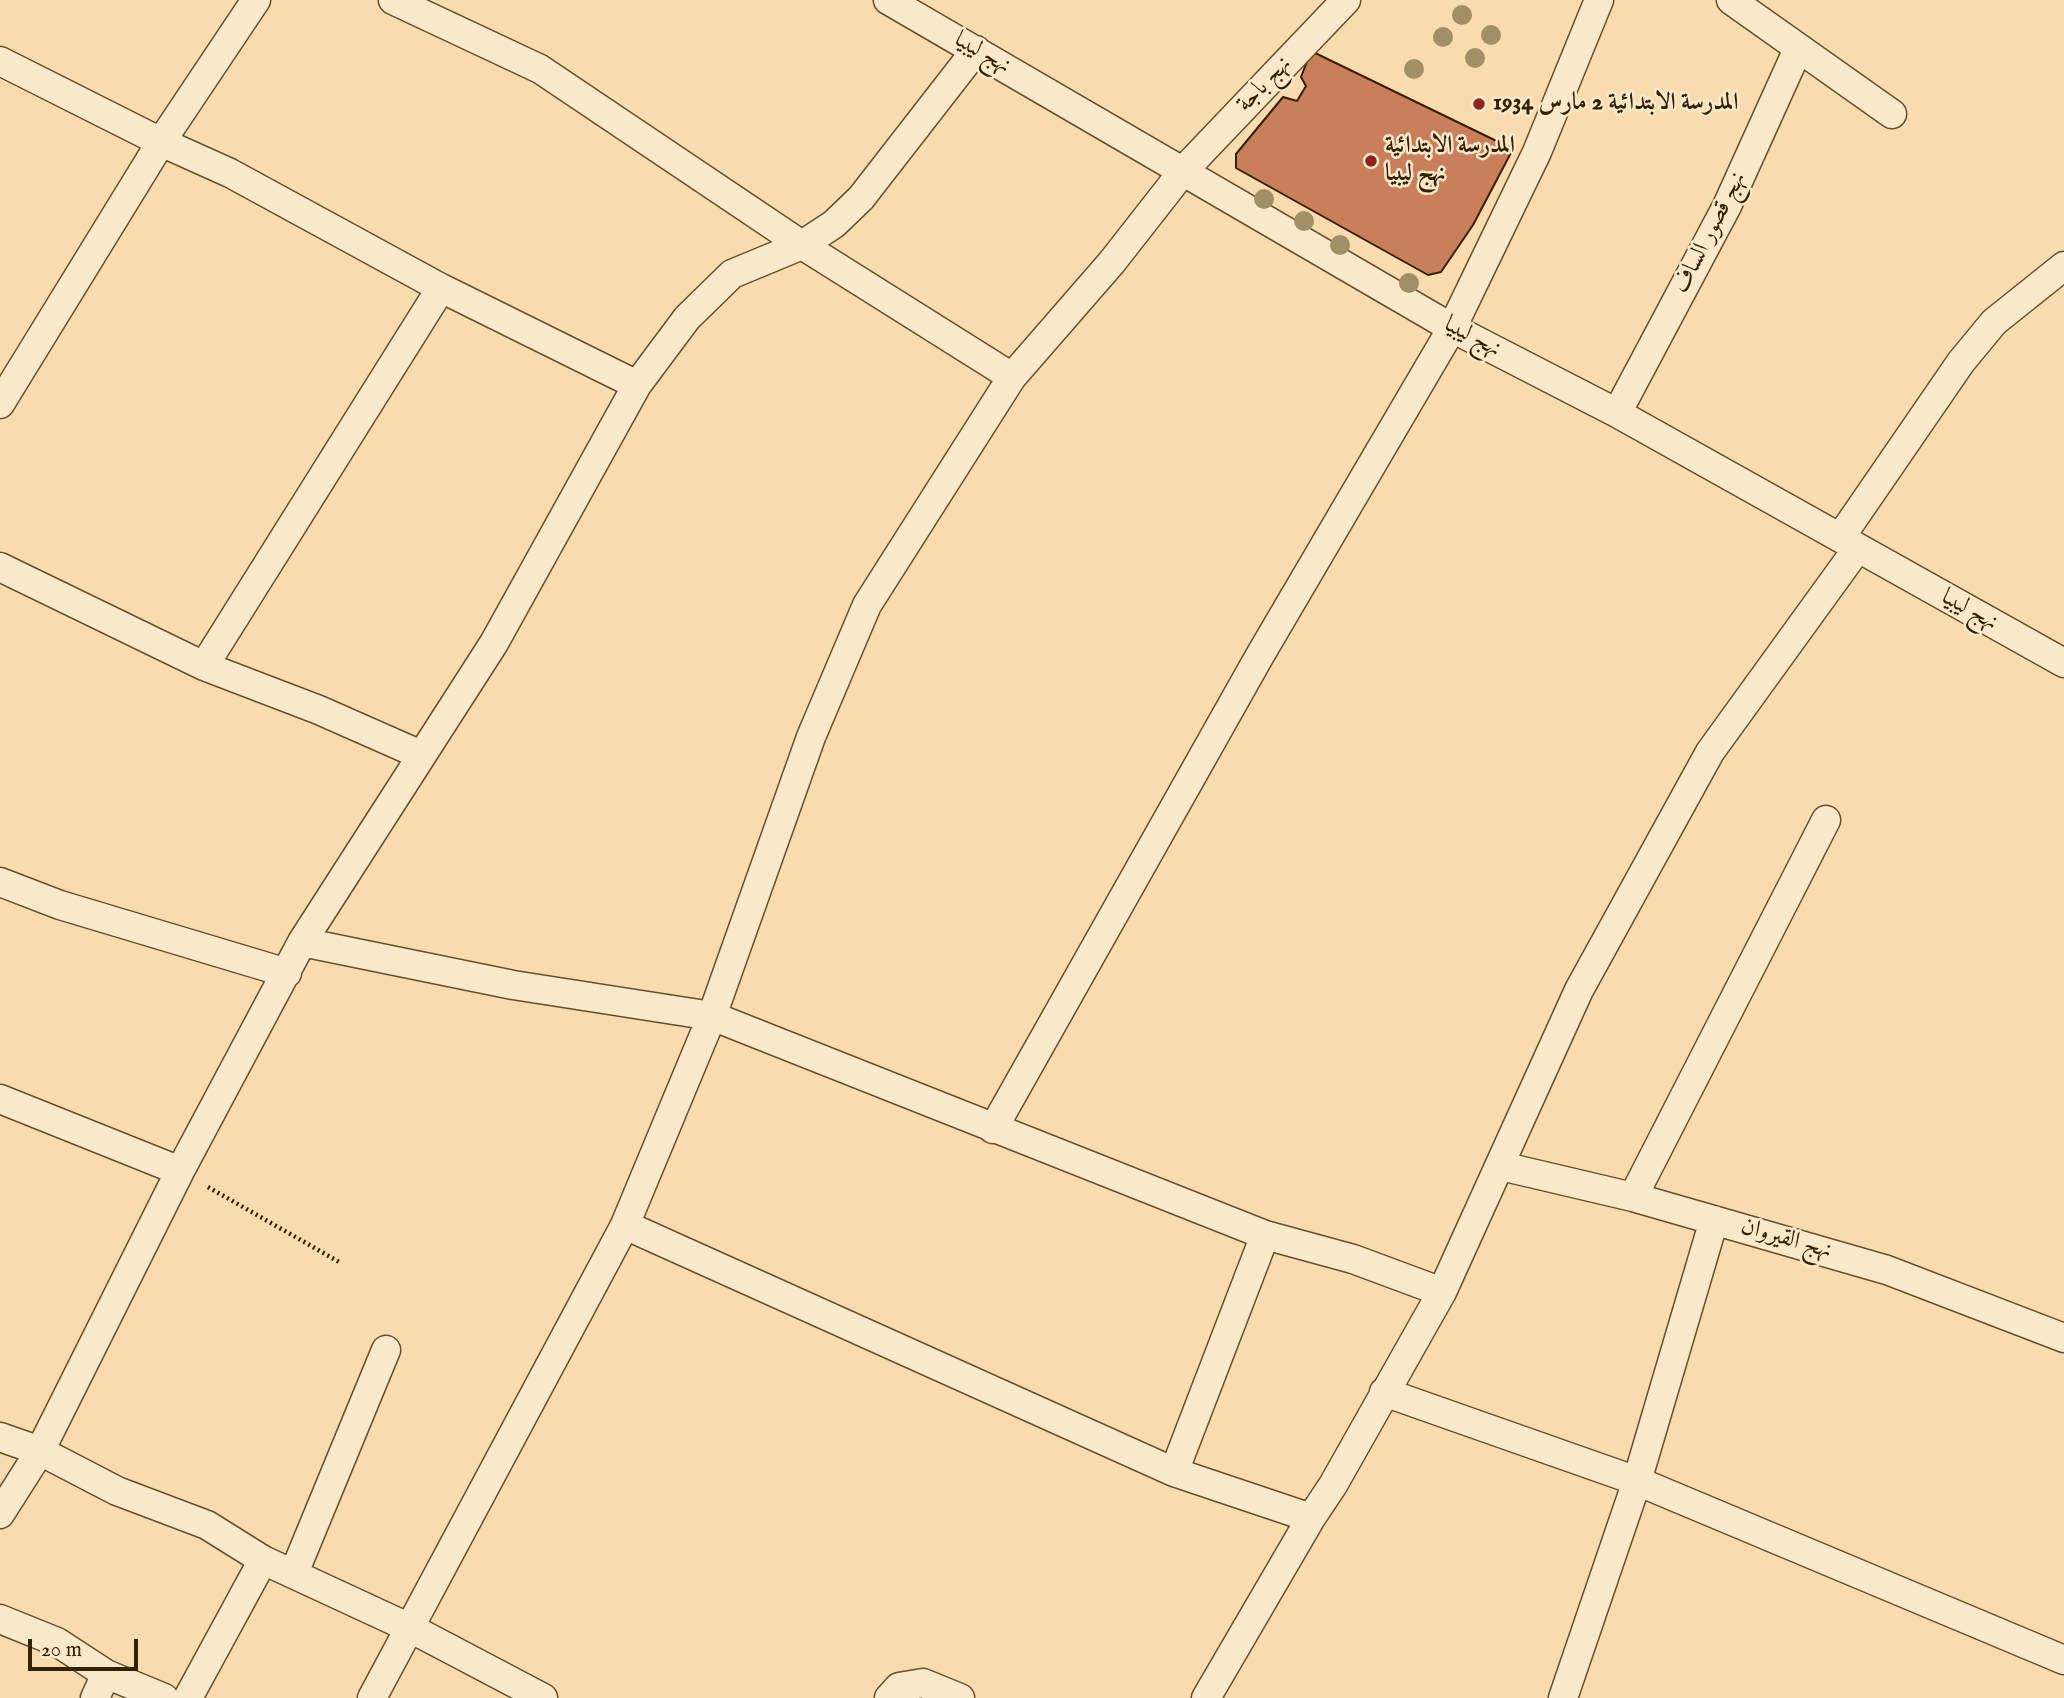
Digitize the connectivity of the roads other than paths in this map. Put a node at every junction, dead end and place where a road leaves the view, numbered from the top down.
1 (256, 0) edge
2 (393, 0) edge
3 (888, 0) edge
4 (1346, 0) edge
5 (1599, 0) edge
6 (1731, 0) edge
7 (1798, 49) junction
8 (976, 50) junction
9 (0, 61) edge
10 (1892, 114) dead end
11 (161, 142) junction
12 (1184, 170) junction
13 (802, 245) junction
14 (2064, 266) edge
15 (441, 288) junction
16 (1452, 328) junction
17 (1012, 377) junction
18 (637, 385) junction
19 (0, 404) edge
20 (1618, 413) junction
21 (1848, 544) junction
22 (0, 566) edge
23 (2064, 663) edge
24 (204, 666) junction
25 (421, 755) junction
26 (1826, 820) dead end
27 (0, 882) edge
28 (302, 942) junction
29 (287, 973) junction
30 (712, 1016) junction
31 (0, 1099) edge
32 (992, 1129) junction
33 (1501, 1166) junction
34 (180, 1171) junction
35 (1633, 1197) junction
36 (1714, 1220) junction
37 (625, 1226) junction
38 (1265, 1235) junction
39 (1442, 1292) junction
40 (2064, 1338) edge
41 (386, 1350) dead end
42 (1384, 1392) junction
43 (0, 1437) edge
44 (40, 1451) junction
45 (1174, 1472) junction
46 (1637, 1481) junction
47 (0, 1514) edge
48 (1311, 1518) junction
49 (262, 1560) junction
50 (294, 1573) junction
51 (0, 1619) edge
52 (412, 1629) junction
53 (2064, 1660) edge
54 (100, 1686) edge
55 (164, 1698) edge
56 (188, 1698) edge
57 (372, 1698) edge
58 (543, 1698) edge
59 (889, 1698) edge
60 (960, 1698) edge
61 (1206, 1698) edge
62 (1563, 1698) edge

1 - 11 street
2 - 13 street
3 - 8 street, نهج ليبيا
4 - 12 street, نهج باجة
5 - 16 street
6 - 7 street
7 - 10 street
7 - 20 street, نهج قصور الساف
8 - 12 street, نهج ليبيا
8 - 13 street
9 - 11 street
11 - 15 street
11 - 19 street
12 - 16 street, نهج ليبيا
12 - 17 street, نهج باجة
13 - 17 street
13 - 18 street
14 - 21 street
15 - 18 street
15 - 24 street
16 - 20 street, نهج ليبيا
16 - 32 street
17 - 30 street, نهج باجة
18 - 25 street
20 - 21 street, نهج ليبيا
21 - 23 street, نهج ليبيا
21 - 33 street
22 - 24 street
24 - 25 street
25 - 28 street
26 - 35 street
27 - 29 street
28 - 29 street
28 - 30 street
29 - 34 street
30 - 32 street
30 - 37 street, نهج باجة
31 - 34 street
32 - 38 street
33 - 35 street, نهج القيروان
33 - 39 street
34 - 44 street
35 - 36 street, نهج القيروان
36 - 40 street, نهج القيروان
36 - 46 street
37 - 45 street
37 - 52 street, نهج باجة
38 - 39 street
38 - 45 street
39 - 42 street
41 - 50 street
42 - 46 street
42 - 48 street
43 - 44 street
44 - 47 street
44 - 49 street
45 - 48 street
46 - 53 street
46 - 62 street
48 - 61 street
49 - 50 street
49 - 56 street
50 - 52 street
51 - 54 street
52 - 57 street, نهج باجة
52 - 58 street
54 - 55 street
59 - 60 street

